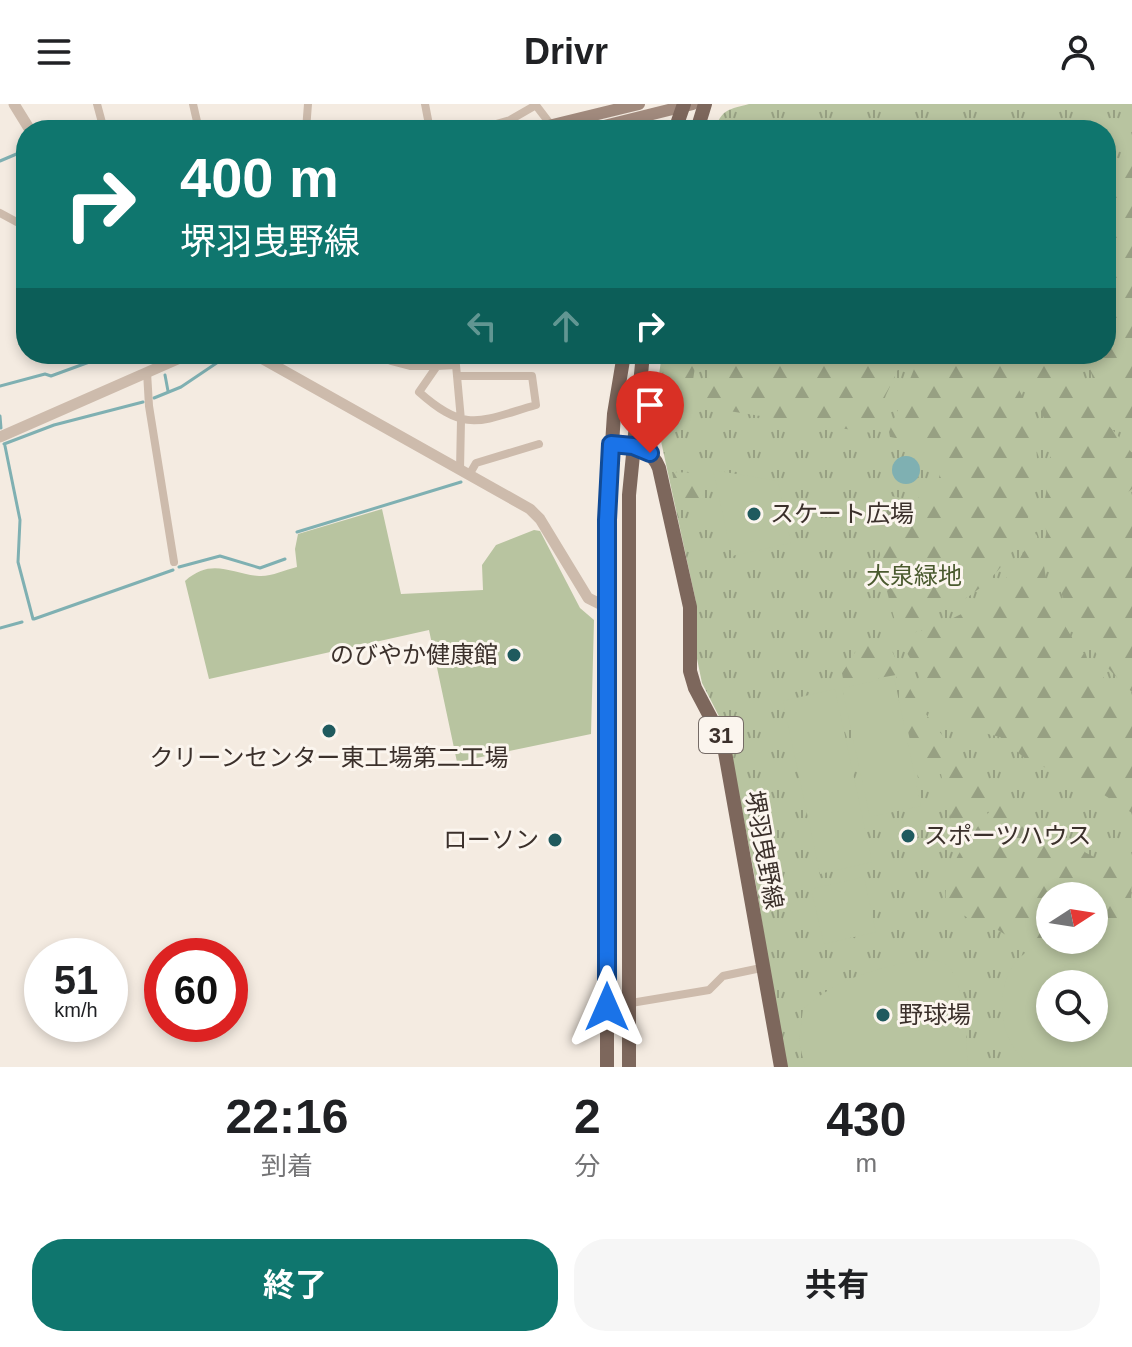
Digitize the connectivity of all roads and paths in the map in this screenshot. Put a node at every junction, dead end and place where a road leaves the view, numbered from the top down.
1 (639, 104) edge
2 (535, 105) edge
3 (686, 105) edge
4 (510, 120) edge
5 (582, 120) edge
6 (627, 120) edge
7 (166, 364) edge
8 (272, 364) edge
9 (413, 364) edge
10 (623, 364) edge
11 (642, 364) edge
12 (437, 366) junction
13 (147, 372) junction
14 (457, 376) junction
15 (461, 420) junction
16 (0, 437) edge
17 (539, 444) dead end
18 (611, 444) junction
19 (633, 446) junction
20 (464, 472) junction
21 (174, 562) dead end
22 (608, 608) junction
23 (761, 968) junction
24 (630, 1005) junction
25 (607, 1007) junction
26 (607, 1067) edge
27 (629, 1067) edge
28 (781, 1067) edge

1 - 5 main road
2 - 4 street
3 - 6 main road
7 - 13 street
8 - 20 street
9 - 12 street
10 - 18 main road
11 - 19 main road
12 - 14 street
12 - 15 street
13 - 16 street
13 - 21 street
14 - 15 street
14 - 15 street
15 - 20 street
17 - 20 street
18 - 19 main road
18 - 22 main road
19 - 23 main road, 堺羽曳野線 / 31
19 - 24 main road
20 - 22 street
22 - 25 main road
23 - 24 street
23 - 28 main road, 堺羽曳野線 / 31
24 - 25 street
24 - 27 main road
25 - 26 main road

